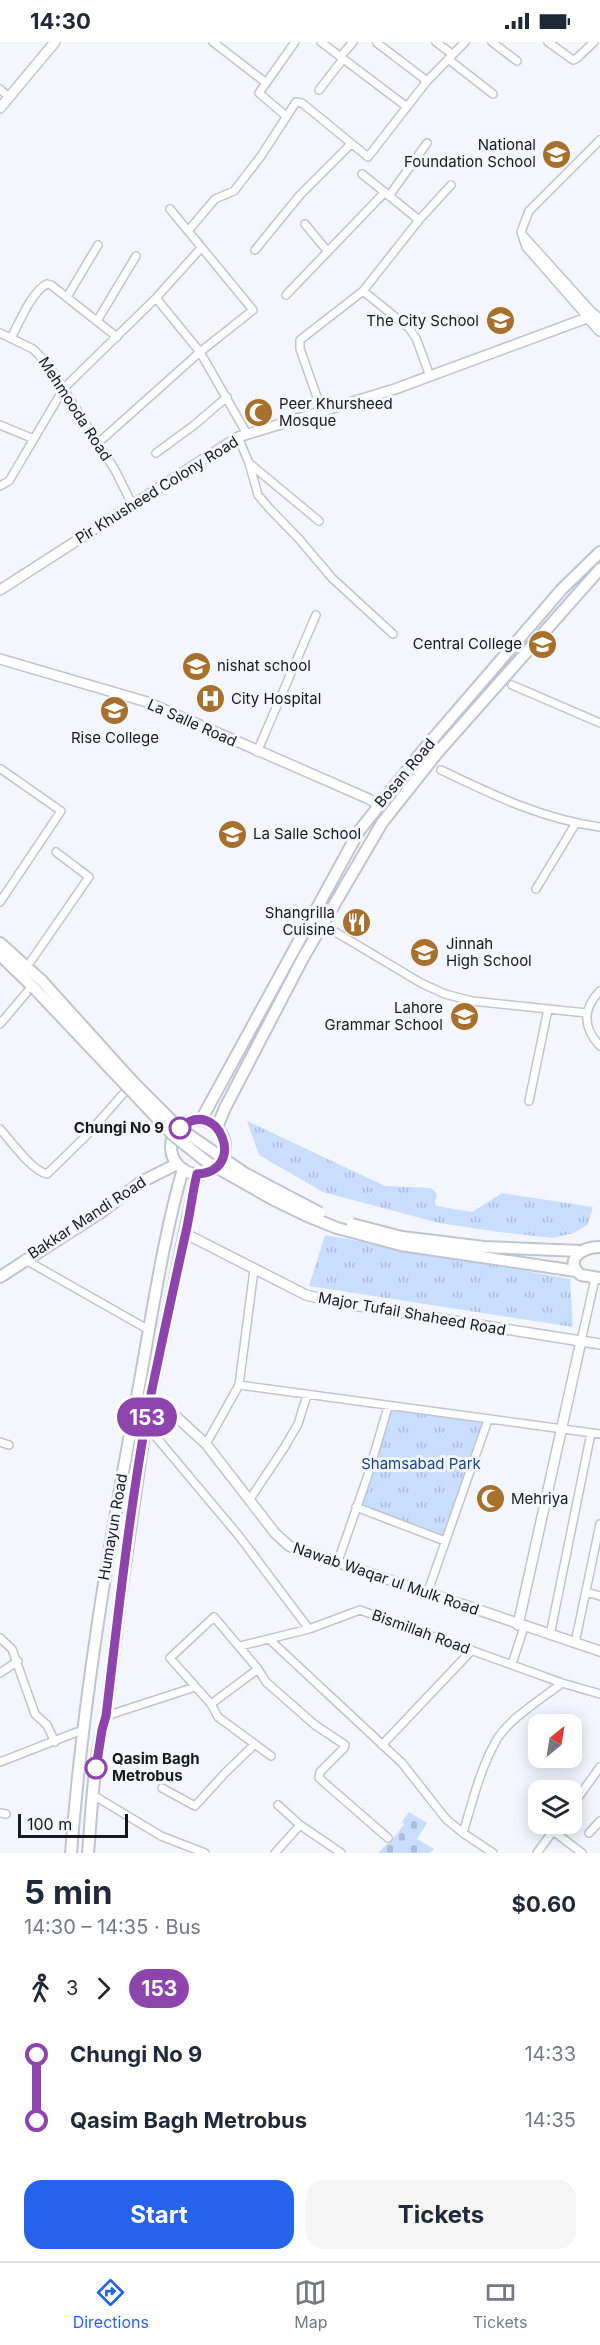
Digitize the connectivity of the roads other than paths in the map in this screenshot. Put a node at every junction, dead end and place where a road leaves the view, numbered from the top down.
1 (55, 42) edge
2 (213, 42) edge
3 (284, 42) edge
4 (321, 42) edge
5 (353, 42) edge
6 (436, 42) edge
7 (465, 42) edge
8 (492, 42) edge
9 (549, 42) edge
10 (594, 42) edge
11 (377, 43) edge
12 (293, 45) edge
13 (450, 57) junction
14 (342, 58) junction
15 (517, 61) dead end
16 (427, 81) junction
17 (265, 82) junction
18 (0, 89) edge
19 (319, 90) dead end
20 (493, 94) dead end
21 (9, 97) junction
22 (407, 107) junction
23 (0, 108) edge
24 (286, 116) junction
25 (600, 140) edge
26 (427, 143) dead end
27 (351, 144) junction
28 (362, 174) dead end
29 (451, 185) dead end
30 (387, 194) junction
31 (170, 209) dead end
32 (419, 220) junction
33 (305, 224) dead end
34 (188, 231) junction
35 (98, 245) dead end
36 (201, 248) junction
37 (255, 250) dead end
38 (328, 252) junction
39 (136, 256) dead end
40 (363, 291) junction
41 (286, 295) dead end
42 (67, 297) junction
43 (156, 298) junction
44 (594, 318) edge
45 (97, 321) junction
46 (600, 331) edge
47 (0, 333) edge
48 (117, 337) junction
49 (11, 338) junction
50 (200, 352) junction
51 (430, 376) junction
52 (64, 388) junction
53 (227, 397) junction
54 (322, 411) junction
55 (0, 425) edge
56 (242, 436) junction
57 (34, 438) junction
58 (98, 443) junction
59 (156, 453) dead end
60 (249, 463) junction
61 (0, 486) edge
62 (132, 504) junction
63 (319, 521) dead end
64 (600, 552) edge
65 (600, 569) edge
66 (0, 590) edge
67 (316, 615) dead end
68 (393, 634) dead end
69 (0, 659) edge
70 (512, 685) dead end
71 (600, 723) edge
72 (257, 752) junction
73 (1, 769) edge
74 (441, 770) dead end
75 (378, 805) junction
76 (576, 823) junction
77 (600, 827) edge
78 (56, 852) dead end
79 (536, 889) dead end
80 (0, 902) edge
81 (322, 924) junction
82 (0, 943) edge
83 (0, 955) edge
84 (31, 961) dead end
85 (27, 991) dead end
86 (600, 991) edge
87 (549, 1009) junction
88 (586, 1013) junction
89 (0, 1024) edge
90 (600, 1046) edge
91 (123, 1094) dead end
92 (529, 1101) dead end
93 (201, 1120) junction
94 (217, 1127) junction
95 (0, 1129) edge
96 (180, 1166) junction
97 (197, 1174) junction
98 (186, 1234) junction
99 (402, 1241) junction
100 (600, 1246) edge
101 (579, 1251) junction
102 (24, 1260) junction
103 (254, 1270) junction
104 (576, 1271) junction
105 (0, 1277) edge
106 (597, 1279) edge
107 (149, 1330) junction
108 (581, 1341) junction
109 (600, 1344) edge
110 (239, 1385) junction
111 (306, 1395) junction
112 (158, 1400) junction
113 (388, 1407) junction
114 (488, 1420) junction
115 (561, 1429) junction
116 (151, 1431) junction
117 (591, 1433) junction
118 (600, 1434) edge
119 (0, 1442) edge
120 (206, 1444) junction
121 (9, 1445) dead end
122 (140, 1463) junction
123 (250, 1499) junction
124 (356, 1507) junction
125 (600, 1524) edge
126 (445, 1541) junction
127 (337, 1564) junction
128 (586, 1592) junction
129 (427, 1594) junction
130 (600, 1596) edge
131 (521, 1626) junction
132 (309, 1629) junction
133 (550, 1635) junction
134 (0, 1638) edge
135 (269, 1639) junction
136 (575, 1643) junction
137 (240, 1646) junction
138 (472, 1650) junction
139 (600, 1651) edge
140 (18, 1661) junction
141 (512, 1664) junction
142 (258, 1669) junction
143 (0, 1673) edge
144 (562, 1683) junction
145 (195, 1687) junction
146 (600, 1694) edge
147 (211, 1704) junction
148 (106, 1716) junction
149 (77, 1732) dead end
150 (55, 1742) junction
151 (255, 1744) junction
152 (382, 1745) junction
153 (270, 1756) dead end
154 (0, 1761) edge
155 (600, 1767) edge
156 (162, 1788) dead end
157 (582, 1792) edge
158 (93, 1795) junction
159 (278, 1805) dead end
160 (600, 1821) edge
161 (300, 1825) junction
162 (463, 1833) junction
163 (590, 1833) dead end
164 (551, 1834) edge
165 (557, 1834) edge
166 (388, 1838) dead end
167 (71, 1853) edge
168 (88, 1853) edge
169 (205, 1853) edge
170 (275, 1853) edge
171 (341, 1853) edge
172 (493, 1853) edge
173 (537, 1853) edge
174 (582, 1853) edge

1 - 21 street
2 - 17 street
3 - 12 street
4 - 14 street
5 - 14 street
6 - 13 street
7 - 13 street
8 - 15 street
9 - 10 street
11 - 16 street
12 - 17 street
13 - 16 street
13 - 20 street
14 - 19 street
14 - 22 street
16 - 22 street
17 - 24 street
18 - 21 street
21 - 23 street
22 - 27 street
24 - 27 street
24 - 34 street
25 - 44 street
26 - 30 street
27 - 37 street
28 - 30 street
29 - 32 street
30 - 32 street
30 - 38 street
31 - 34 street
32 - 40 street
33 - 38 street
34 - 36 street
35 - 42 street
36 - 43 street
36 - 50 street
38 - 41 street
39 - 45 street
40 - 51 street
40 - 54 street
42 - 45 street
42 - 49 street
43 - 48 street
43 - 50 street
44 - 46 street
44 - 51 street, Pir Khusheed Colony Road
45 - 48 street
47 - 49 street, Mehmooda Road
48 - 52 street
49 - 52 street, Mehmooda Road
50 - 53 street
50 - 58 street
51 - 54 street, Pir Khusheed Colony Road
52 - 57 street
52 - 58 street, Mehmooda Road
53 - 56 street
53 - 59 street
54 - 56 street, Pir Khusheed Colony Road
55 - 57 street
56 - 60 street
56 - 62 street, Pir Khusheed Colony Road
57 - 61 street
58 - 62 street, Mehmooda Road
60 - 63 street
60 - 68 street
62 - 66 street, Pir Khusheed Colony Road
64 - 75 main road, Bosan Road
65 - 81 main road, Bosan Road
67 - 72 street
69 - 72 street, La Salle Road
70 - 71 street
72 - 75 street, La Salle Road
73 - 80 street
74 - 76 street
75 - 93 main road, Bosan Road
76 - 77 street
76 - 79 street
78 - 84 street
81 - 87 street
81 - 94 main road, Bosan Road
82 - 99 main road, bridge
83 - 99 main road, bridge
85 - 89 street
86 - 88 street
87 - 88 street
87 - 92 street
88 - 90 street
91 - 95 street
93 - 94 main road
93 - 96 main road
94 - 97 main road
96 - 97 main road
96 - 102 main road, Bakkar Mandi Road
96 - 107 main road, Humayun Road
97 - 98 main road, Humayun Road
98 - 103 street, Major Tufail Shaheed Road
98 - 112 main road
98 - 122 main road, Humayun Road
99 - 101 main road
99 - 104 main road
100 - 101 main road
101 - 104 main road
102 - 105 main road, Bakkar Mandi Road
102 - 107 street
103 - 108 street, Major Tufail Shaheed Road
103 - 110 street
104 - 106 main road
106 - 108 street
107 - 167 main road, Humayun Road
108 - 109 street, Major Tufail Shaheed Road
108 - 115 street
110 - 111 street
110 - 120 street
111 - 113 street
111 - 123 street
112 - 116 main road
112 - 120 street, Nawab Waqar ul Mulk Road
113 - 114 street
113 - 124 street
114 - 115 street
114 - 126 street
115 - 117 street
115 - 131 street
116 - 122 main road
116 - 132 street
117 - 118 street
117 - 133 street
119 - 121 street
120 - 123 street, Nawab Waqar ul Mulk Road
122 - 148 main road, Humayun Road
123 - 127 street, Nawab Waqar ul Mulk Road
124 - 126 street
124 - 127 street
125 - 128 street
126 - 129 street
127 - 129 street, Nawab Waqar ul Mulk Road
128 - 130 street
128 - 136 street
129 - 131 street, Nawab Waqar ul Mulk Road
131 - 133 street, Nawab Waqar ul Mulk Road
131 - 141 street
132 - 135 street, Bismillah Road
132 - 138 street, Bismillah Road
133 - 136 street, Nawab Waqar ul Mulk Road
134 - 140 street
135 - 137 street, Bismillah Road
135 - 152 street
136 - 139 street, Nawab Waqar ul Mulk Road
137 - 142 street
137 - 145 street
138 - 141 street, Bismillah Road
138 - 152 street
140 - 143 street
140 - 150 street
141 - 144 street, Bismillah Road
142 - 147 street
142 - 166 street
144 - 146 street, Bismillah Road
144 - 162 street
145 - 147 street
145 - 148 street
147 - 151 street
148 - 158 main road, Humayun Road
149 - 150 street
150 - 154 street
151 - 153 street
151 - 156 street
152 - 162 street
155 - 157 street
158 - 168 main road, Humayun Road
158 - 169 street
159 - 161 street
160 - 163 street
161 - 170 street
161 - 171 street
162 - 172 street
164 - 173 street
165 - 174 street

